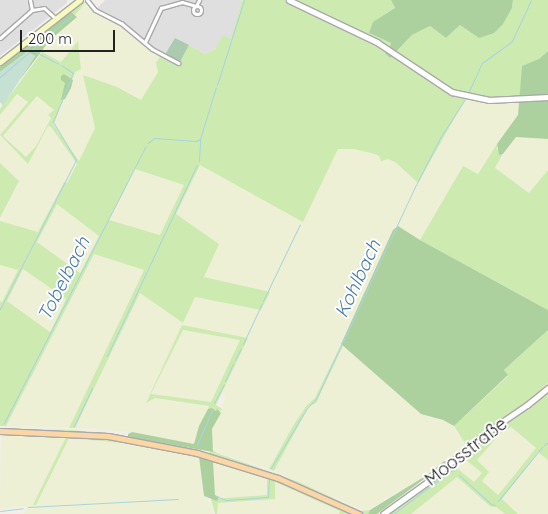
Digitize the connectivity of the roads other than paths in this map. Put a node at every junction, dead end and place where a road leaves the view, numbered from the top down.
1 (30, 0) edge
2 (80, 0) edge
3 (87, 0) edge
4 (199, 0) edge
5 (289, 0) edge
6 (32, 10) junction
7 (56, 19) junction
8 (0, 38) edge
9 (145, 42) junction
10 (0, 62) edge
11 (178, 63) dead end
12 (548, 97) edge
13 (548, 388) edge
14 (0, 431) edge
15 (358, 514) edge
16 (383, 514) edge

1 - 6 street
2 - 7 main road
3 - 9 street
4 - 9 street
5 - 12 street
6 - 7 street
6 - 8 street
7 - 10 main road
9 - 11 street
13 - 16 street, Moosstraße
14 - 15 main road

